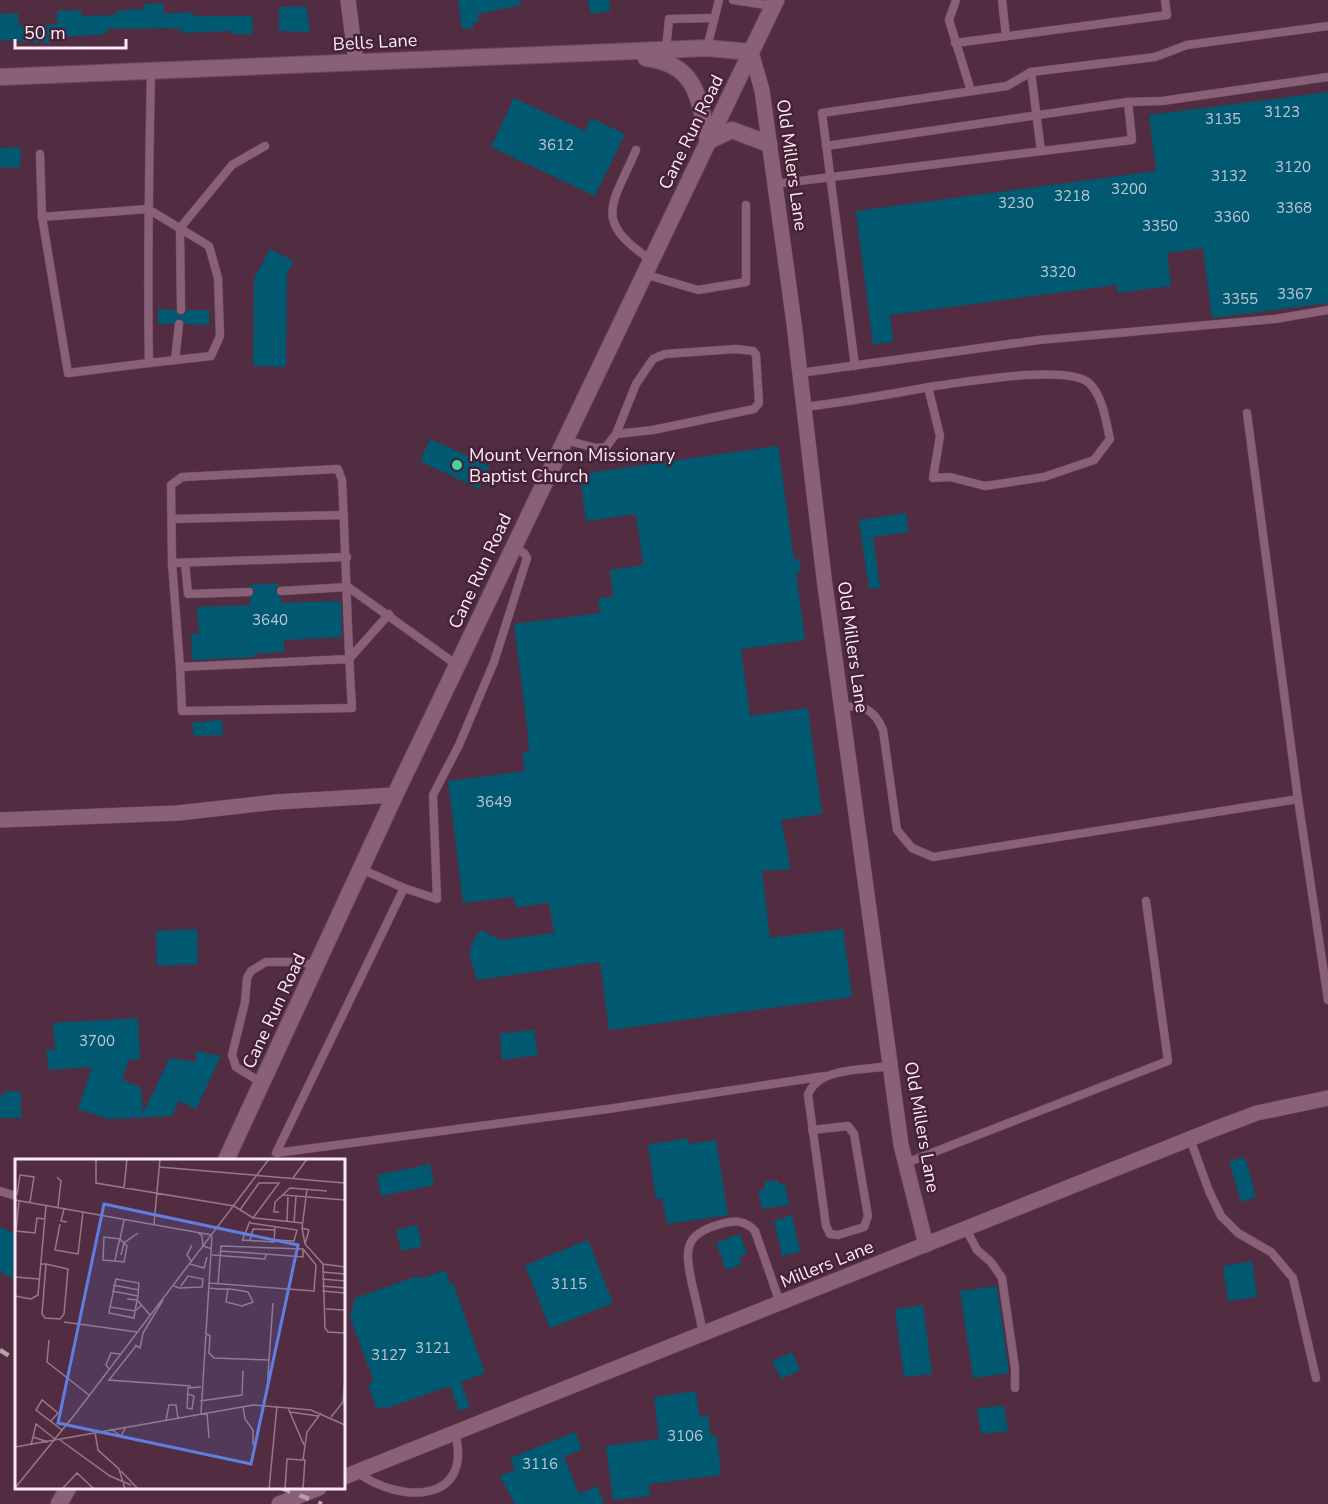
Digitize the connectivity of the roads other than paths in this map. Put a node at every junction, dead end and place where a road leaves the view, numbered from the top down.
1 (348, 0) edge
2 (719, 0) edge
3 (733, 0) edge
4 (956, 0) edge
5 (1002, 0) edge
6 (1164, 0) edge
7 (774, 3) edge
8 (714, 18) junction
9 (1328, 26) edge
10 (1006, 36) junction
11 (955, 43) junction
12 (707, 48) junction
13 (666, 50) junction
14 (604, 52) junction
15 (751, 52) junction
16 (356, 62) junction
17 (151, 71) junction
18 (1031, 72) junction
19 (0, 77) edge
20 (1328, 77) edge
21 (971, 91) junction
22 (1128, 102) junction
23 (1036, 117) junction
24 (708, 141) junction
25 (769, 144) junction
26 (265, 146) dead end
27 (826, 146) junction
28 (636, 150) dead end
29 (1041, 151) junction
30 (40, 154) dead end
31 (830, 177) junction
32 (775, 184) junction
33 (746, 205) dead end
34 (148, 209) junction
35 (42, 218) junction
36 (180, 228) junction
37 (647, 267) junction
38 (181, 310) dead end
39 (1328, 310) edge
40 (179, 324) dead end
41 (175, 360) junction
42 (149, 363) junction
43 (855, 366) junction
44 (800, 373) junction
45 (928, 387) junction
46 (803, 407) junction
47 (1247, 413) dead end
48 (616, 434) junction
49 (564, 440) junction
50 (344, 515) junction
51 (172, 519) junction
52 (513, 547) junction
53 (347, 557) junction
54 (172, 563) junction
55 (185, 563) junction
56 (348, 587) junction
57 (281, 591) dead end
58 (249, 592) dead end
59 (389, 614) junction
60 (349, 659) junction
61 (457, 664) junction
62 (180, 667) junction
63 (841, 707) junction
64 (395, 795) junction
65 (1298, 799) junction
66 (0, 820) edge
67 (361, 869) junction
68 (404, 888) junction
69 (1146, 901) dead end
70 (316, 967) junction
71 (1328, 1000) edge
72 (890, 1066) junction
73 (825, 1076) junction
74 (262, 1083) junction
75 (1328, 1098) edge
76 (812, 1130) junction
77 (1190, 1138) junction
78 (227, 1159) edge
79 (906, 1162) junction
80 (0, 1191) edge
81 (15, 1196) edge
82 (966, 1229) junction
83 (926, 1245) junction
84 (780, 1304) junction
85 (703, 1334) junction
86 (1316, 1378) dead end
87 (1015, 1388) dead end
88 (455, 1433) junction
89 (350, 1475) edge
90 (67, 1489) edge
91 (316, 1489) edge
92 (387, 1498) dead end
93 (426, 1501) dead end
94 (59, 1504) edge
95 (279, 1504) edge

1 - 16 street
2 - 8 lane
3 - 7 lane
4 - 11 lane
5 - 10 lane
6 - 10 lane
7 - 15 main road, Cane Run Road
8 - 12 lane
8 - 13 lane
9 - 18 lane
10 - 11 lane
11 - 21 lane
12 - 13 main road, Bells Lane
12 - 15 main road, Bells Lane
13 - 14 main road, Bells Lane
14 - 16 main road, Bells Lane
14 - 24 main road
15 - 24 main road, Cane Run Road
15 - 25 street, Old Millers Lane
16 - 17 main road, Bells Lane
17 - 19 main road, Bells Lane
17 - 34 lane
18 - 21 lane
18 - 23 lane
20 - 22 lane
21 - 27 lane
22 - 23 lane
22 - 29 lane
23 - 27 lane
23 - 29 lane
24 - 25 main road
24 - 37 main road, Cane Run Road
25 - 32 street, Old Millers Lane
26 - 36 lane
27 - 31 lane
28 - 37 lane
29 - 31 lane
30 - 35 lane
31 - 32 lane
31 - 43 lane
32 - 44 street, Old Millers Lane
33 - 37 lane
34 - 35 lane
34 - 36 lane
34 - 42 lane
35 - 42 lane
36 - 38 lane
36 - 41 lane
37 - 49 main road, Cane Run Road
39 - 43 lane
40 - 41 lane
41 - 42 lane
43 - 44 lane
44 - 46 street, Old Millers Lane
45 - 45 lane
45 - 46 lane
46 - 63 street, Old Millers Lane
47 - 65 lane
48 - 48 lane
48 - 49 lane
49 - 52 main road, Cane Run Road
50 - 51 lane
50 - 51 lane
50 - 53 lane
51 - 54 lane
52 - 61 main road, Cane Run Road
52 - 68 lane
53 - 55 lane
53 - 56 lane
54 - 55 lane
54 - 62 lane
55 - 58 lane
56 - 57 lane
56 - 59 lane
56 - 60 lane
59 - 60 lane
59 - 61 lane
60 - 62 lane
60 - 62 lane
61 - 64 main road, Cane Run Road
63 - 65 lane
63 - 72 street, Old Millers Lane
64 - 66 street
64 - 67 main road, Cane Run Road
65 - 71 lane
67 - 68 lane
67 - 70 main road, Cane Run Road
68 - 73 lane
69 - 79 lane
70 - 74 main road, Cane Run Road
70 - 74 lane
72 - 73 lane
72 - 79 street, Old Millers Lane
73 - 76 lane
74 - 78 main road, Cane Run Road
75 - 77 street, Millers Lane
76 - 76 lane
77 - 82 street, Millers Lane
77 - 86 lane
79 - 83 street, Old Millers Lane
80 - 81 lane
82 - 83 street, Millers Lane
82 - 87 lane
83 - 84 street, Millers Lane
84 - 85 street, Millers Lane
84 - 85 lane
85 - 88 street, Millers Lane
88 - 89 street, Millers Lane
88 - 93 lane
89 - 92 lane
90 - 94 main road
91 - 95 street

